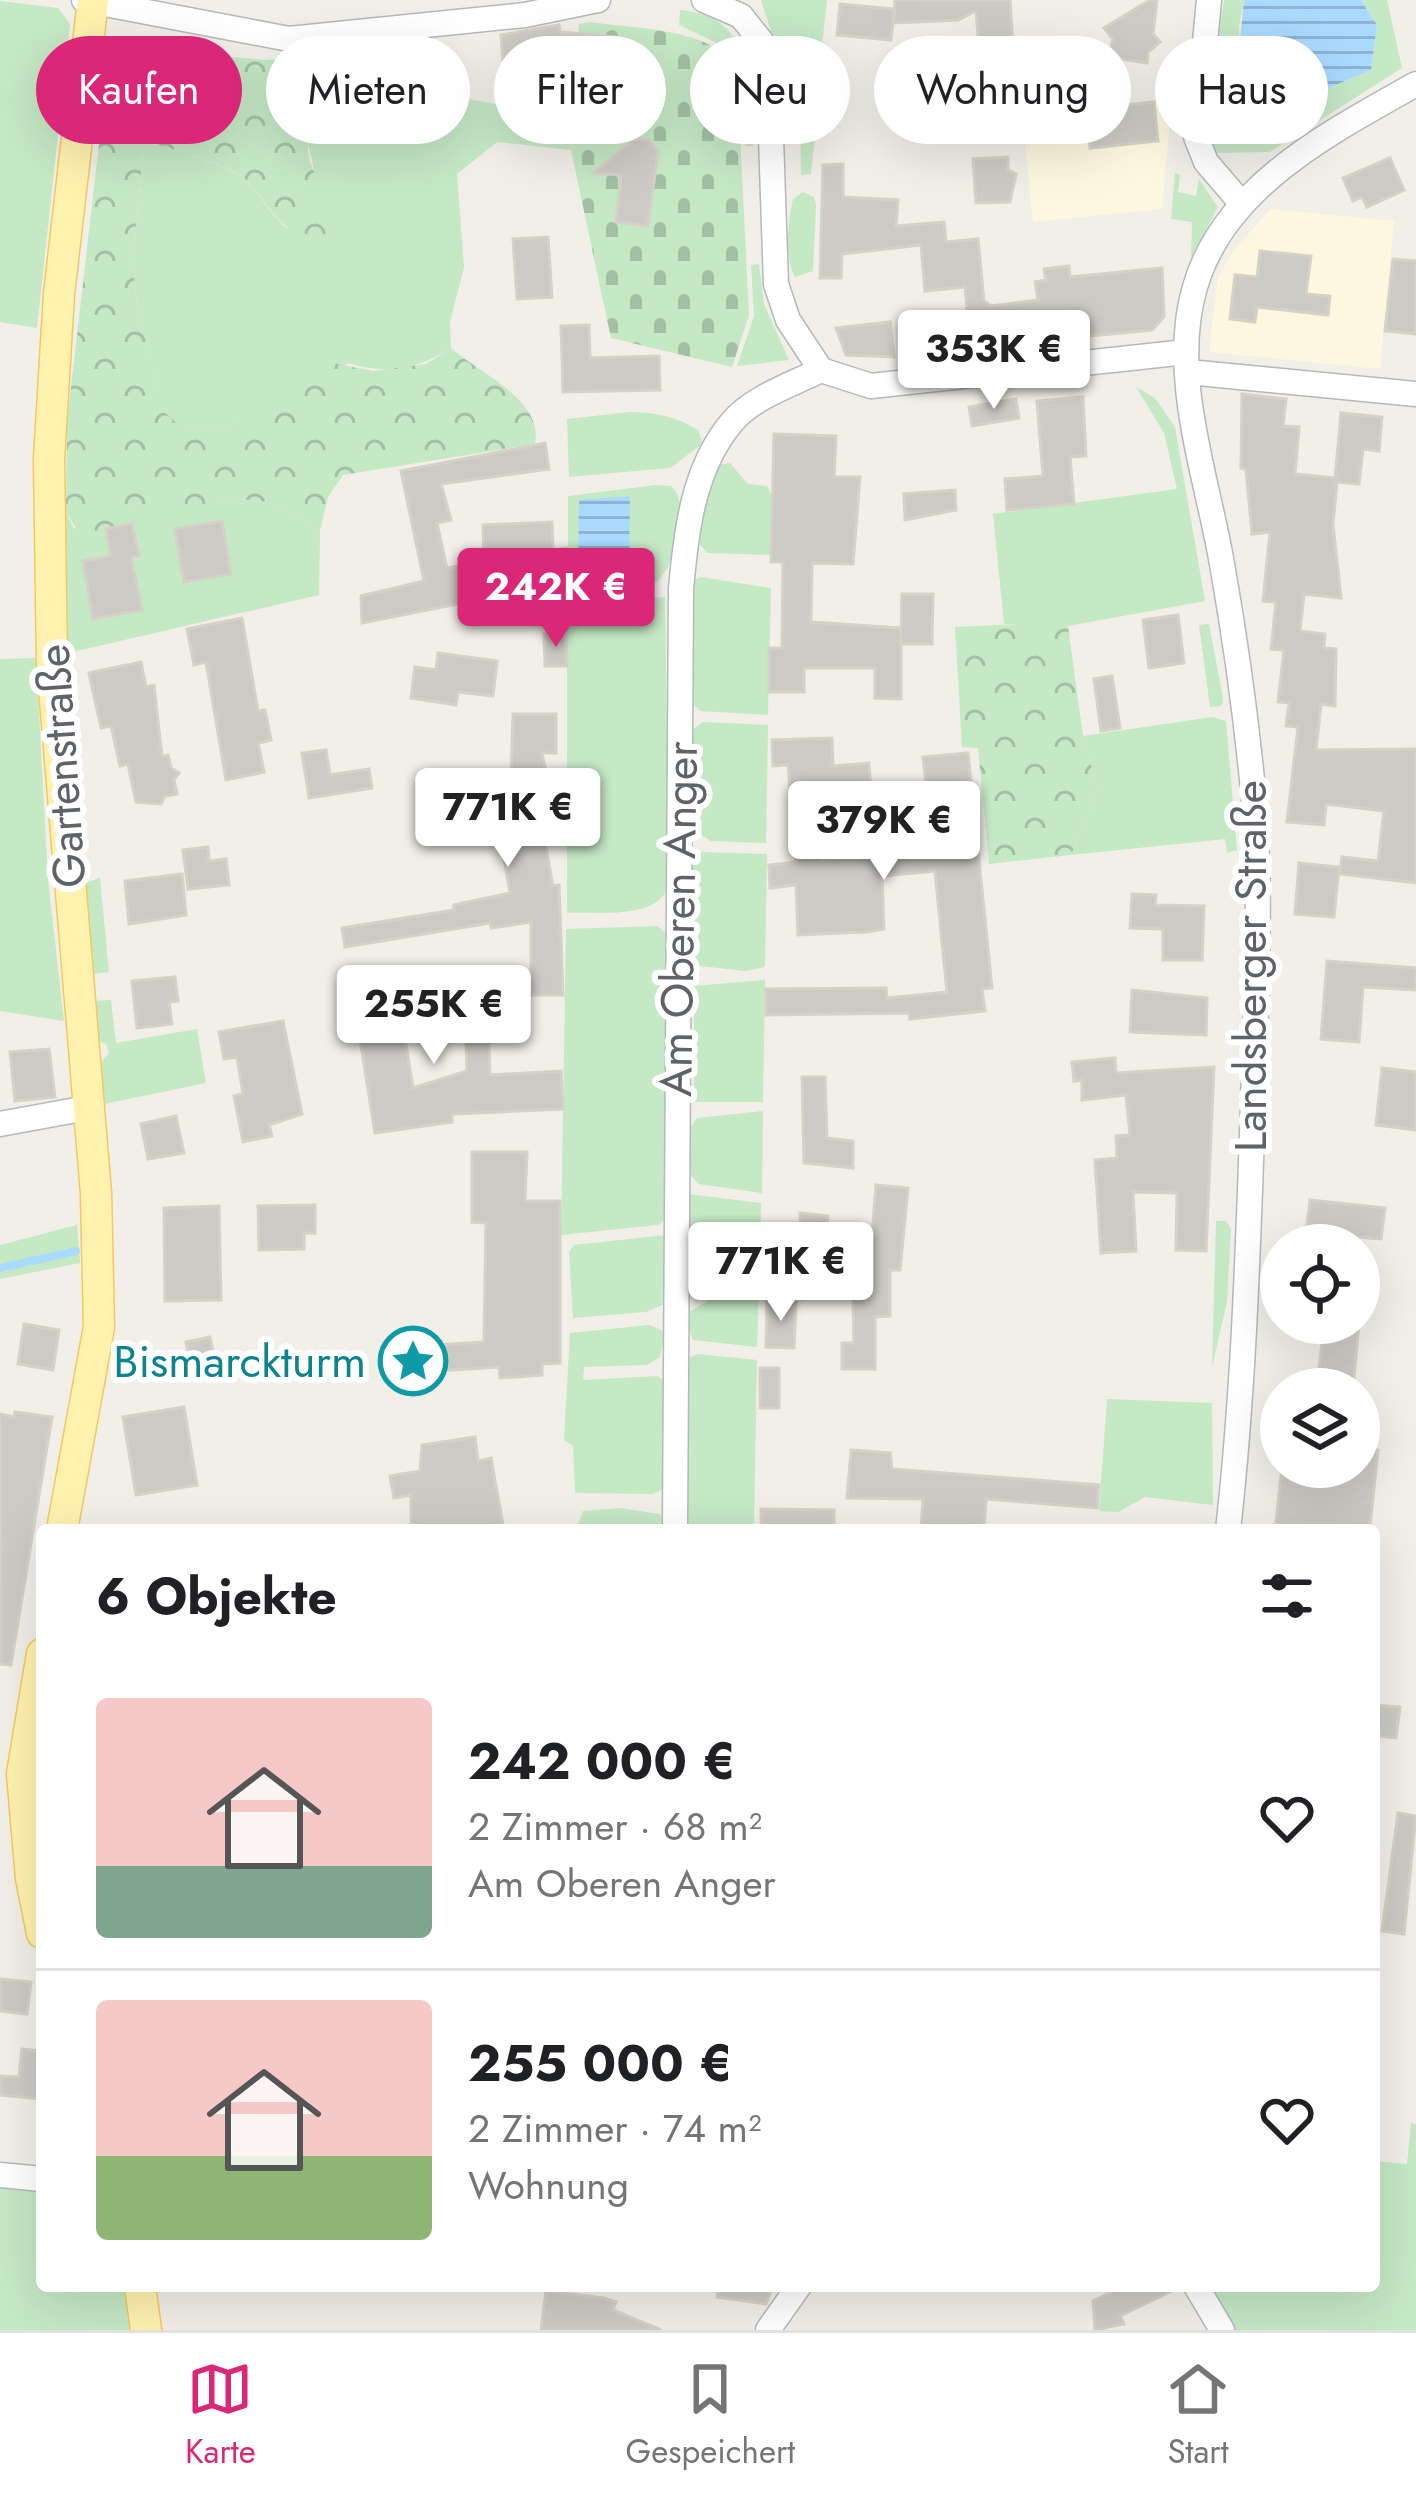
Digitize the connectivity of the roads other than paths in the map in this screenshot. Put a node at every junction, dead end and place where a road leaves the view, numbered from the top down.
1 (90, 0) edge
2 (598, 0) edge
3 (704, 0) edge
4 (1209, 0) edge
5 (742, 8) edge
6 (1416, 84) edge
7 (1242, 204) junction
8 (1187, 362) junction
9 (821, 370) junction
10 (1416, 394) edge
11 (87, 1108) junction
12 (0, 1124) edge
13 (63, 1524) edge
14 (675, 1524) edge
15 (1228, 1524) edge
16 (36, 1690) edge
17 (36, 1903) edge
18 (0, 2175) edge
19 (36, 2178) edge
20 (141, 2292) edge
21 (795, 2292) edge
22 (1200, 2292) edge
23 (146, 2330) edge
24 (768, 2330) edge
25 (1222, 2330) edge

1 - 2 street
1 - 11 main road, Gartenstraße
3 - 5 street
4 - 7 street
5 - 9 street
6 - 7 street, Landsberger Straße
7 - 8 street, Landsberger Straße
8 - 9 street
8 - 10 street
8 - 15 street, Landsberger Straße
9 - 14 street, Am Oberen Anger
11 - 12 street
11 - 13 main road, Gartenstraße
16 - 17 main road
18 - 19 street
20 - 23 main road
21 - 24 street
22 - 25 street

